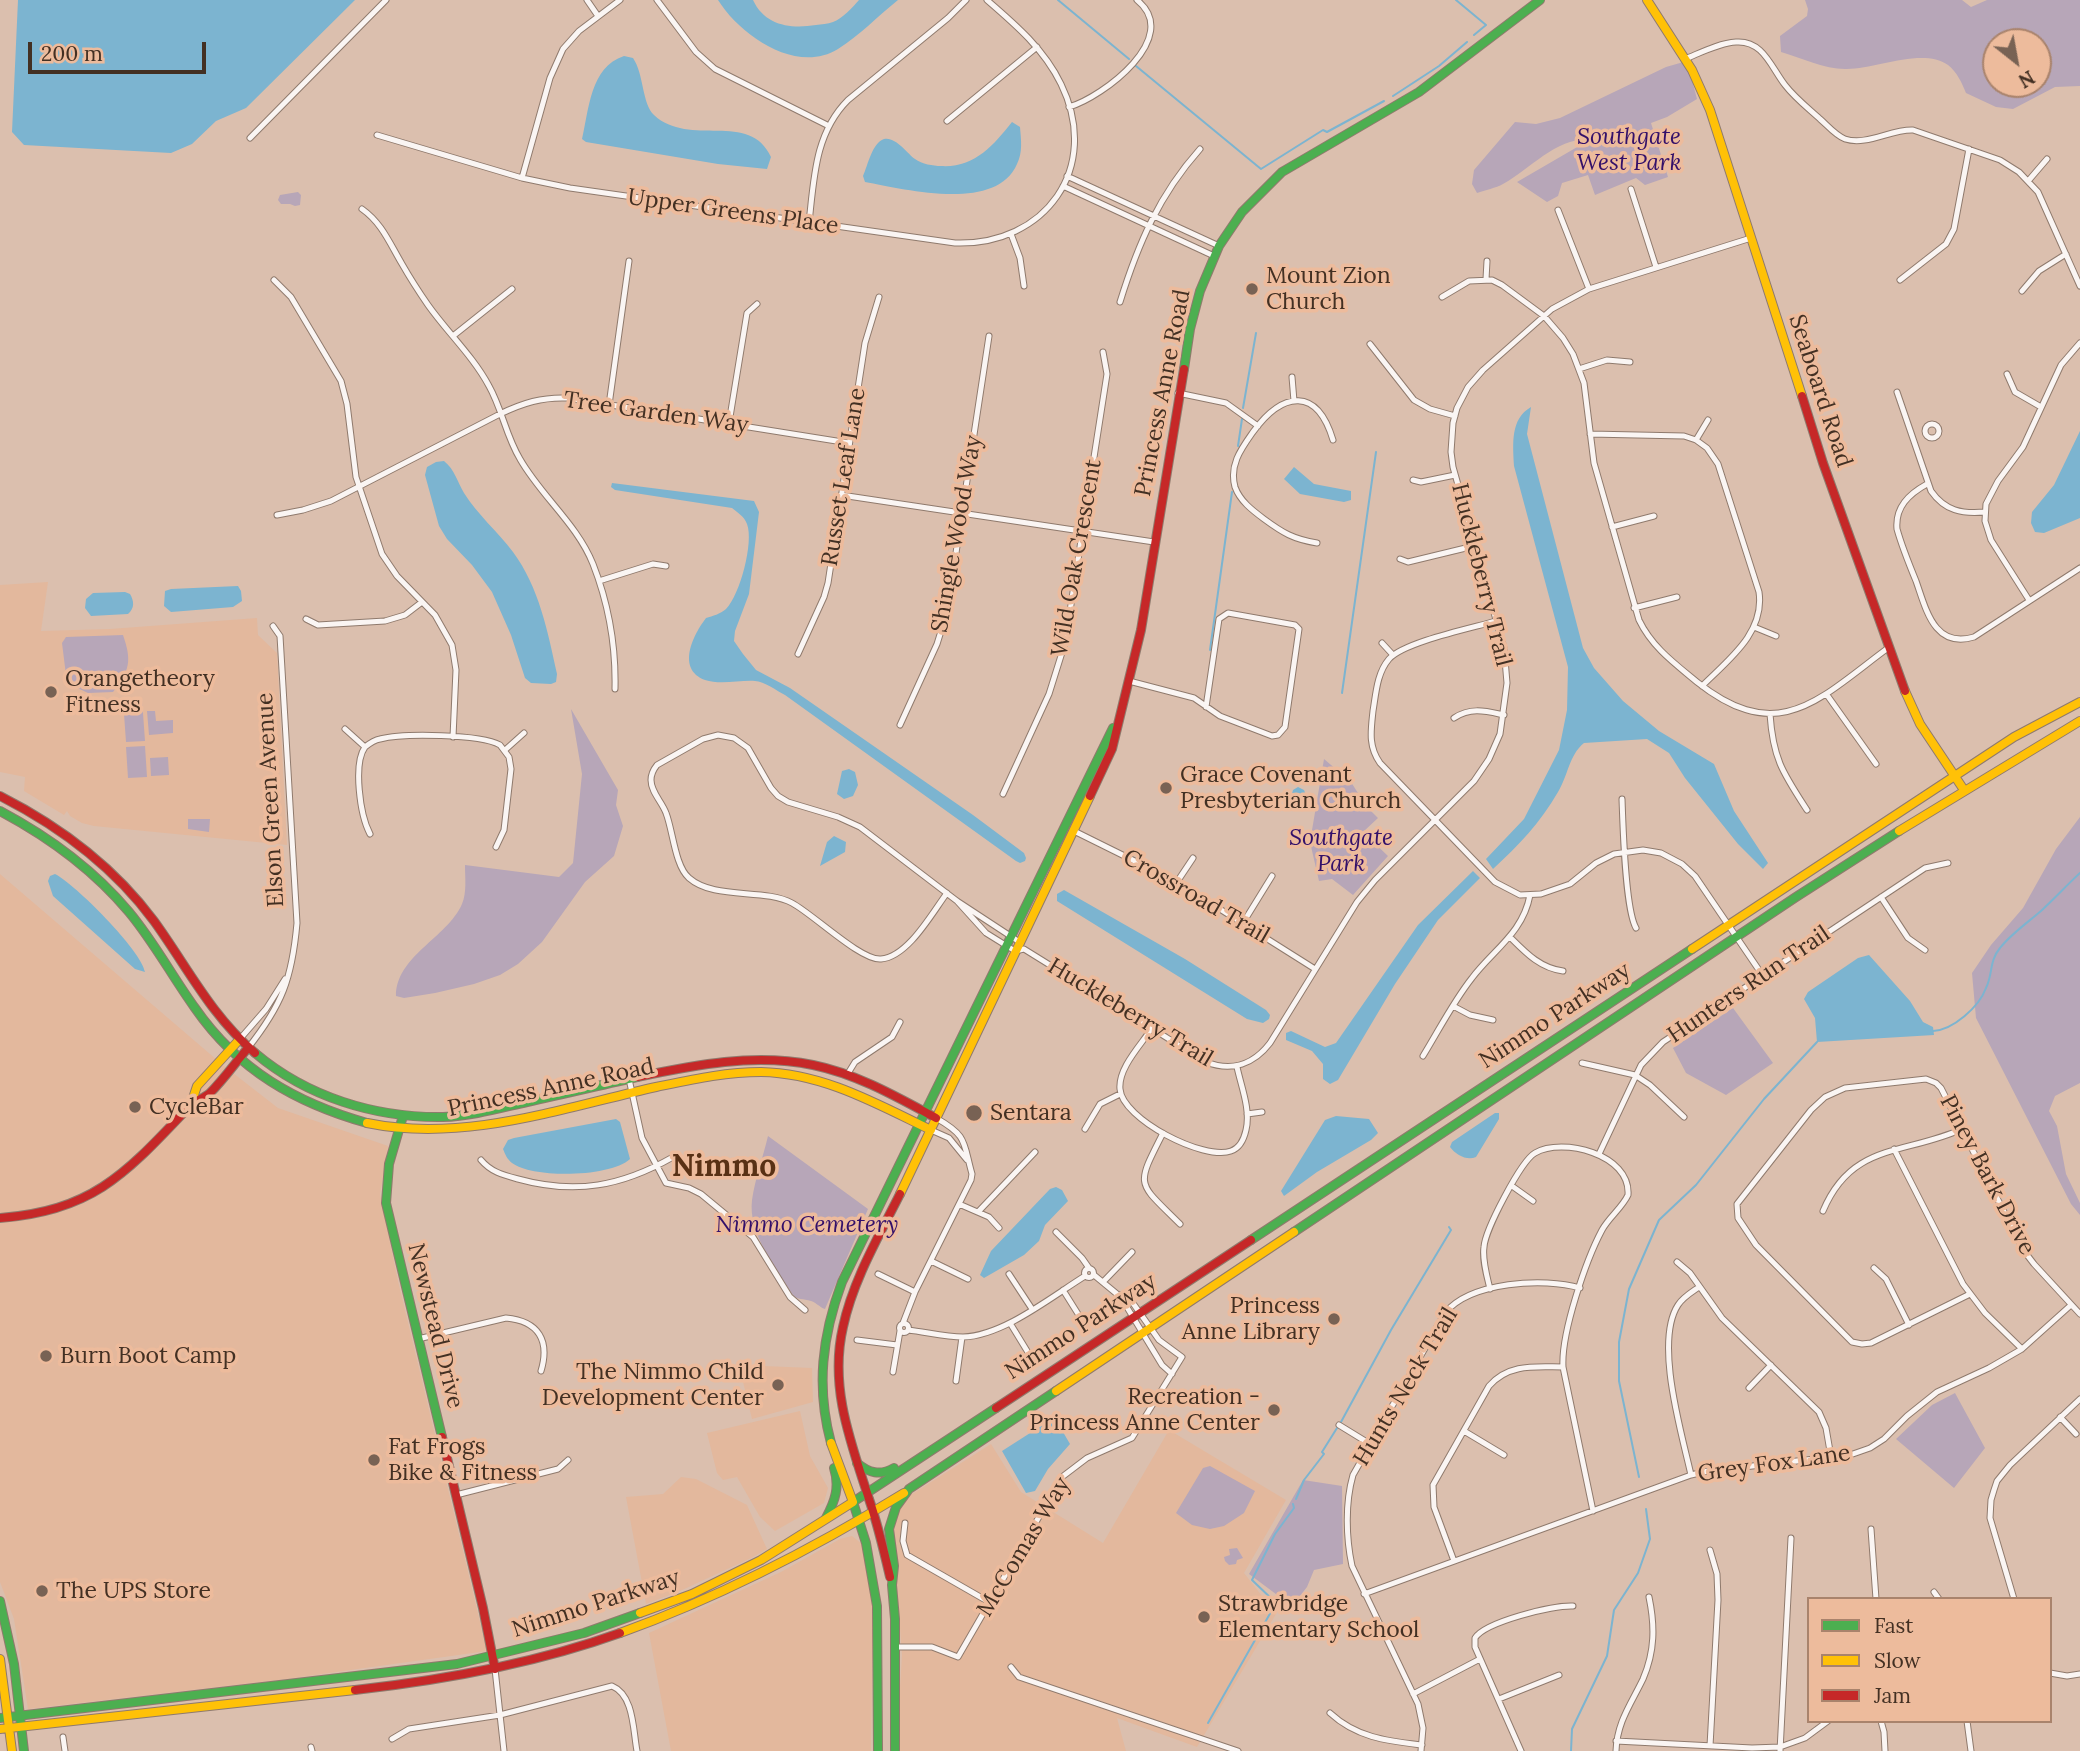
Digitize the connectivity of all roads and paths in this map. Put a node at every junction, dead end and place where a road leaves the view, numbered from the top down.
1 (386, 0) edge
2 (587, 0) edge
3 (620, 0) edge
4 (657, 0) edge
5 (967, 0) edge
6 (987, 0) edge
7 (1137, 0) edge
8 (1540, 0) edge
9 (1647, 0) edge
10 (598, 16) junction
11 (1037, 47) junction
12 (1685, 59) junction
13 (1069, 107) junction
14 (947, 121) dead end
15 (827, 125) junction
16 (377, 135) dead end
17 (250, 138) dead end
18 (1200, 149) dead end
19 (1969, 149) junction
20 (2048, 159) dead end
21 (1068, 176) junction
22 (522, 178) junction
23 (2029, 180) junction
24 (1063, 186) junction
25 (1631, 189) dead end
26 (362, 209) dead end
27 (1559, 210) dead end
28 (1154, 215) junction
29 (810, 223) junction
30 (1149, 225) junction
31 (1011, 234) junction
32 (1751, 238) junction
33 (1219, 246) junction
34 (2066, 254) junction
35 (1214, 256) junction
36 (629, 261) dead end
37 (1487, 261) dead end
38 (1656, 267) junction
39 (1486, 279) junction
40 (274, 280) dead end
41 (1900, 280) dead end
42 (1024, 286) dead end
43 (2080, 286) edge
44 (512, 289) dead end
45 (1589, 289) junction
46 (2022, 291) dead end
47 (879, 297) dead end
48 (1442, 297) dead end
49 (1120, 302) dead end
50 (757, 304) dead end
51 (1544, 316) junction
52 (453, 336) junction
53 (989, 336) dead end
54 (2080, 343) edge
55 (1370, 344) dead end
56 (1103, 352) dead end
57 (1630, 362) dead end
58 (1579, 369) junction
59 (2007, 374) dead end
60 (1292, 377) dead end
61 (1897, 392) dead end
62 (1178, 393) junction
63 (1294, 401) junction
64 (609, 405) junction
65 (2041, 407) junction
66 (500, 414) junction
67 (1455, 416) junction
68 (1708, 420) dead end
69 (729, 423) junction
70 (1258, 426) junction
71 (1925, 432) dead end
72 (1590, 434) junction
73 (1911, 436) junction
74 (1333, 440) dead end
75 (1696, 440) junction
76 (849, 443) junction
77 (1455, 475) junction
78 (1413, 480) dead end
79 (1927, 484) junction
80 (359, 488) junction
81 (841, 495) junction
82 (1985, 512) junction
83 (962, 513) junction
84 (277, 514) dead end
85 (1654, 516) dead end
86 (1612, 527) junction
87 (1083, 532) junction
88 (1154, 542) junction
89 (1317, 543) dead end
90 (1475, 546) junction
91 (1400, 559) dead end
92 (666, 566) dead end
93 (2080, 568) edge
94 (598, 581) junction
95 (1677, 597) dead end
96 (2029, 600) junction
97 (422, 602) junction
98 (1634, 608) junction
99 (306, 620) dead end
100 (1496, 621) junction
101 (273, 626) dead end
102 (1754, 627) junction
103 (1776, 636) dead end
104 (1382, 643) dead end
105 (1888, 648) junction
106 (798, 654) dead end
107 (1393, 655) junction
108 (1129, 681) junction
109 (1703, 686) junction
110 (615, 689) dead end
111 (1827, 695) junction
112 (2080, 702) edge
113 (1124, 703) junction
114 (1206, 706) junction
115 (1770, 714) junction
116 (1504, 715) junction
117 (1454, 718) dead end
118 (2080, 721) edge
119 (900, 725) dead end
120 (345, 729) dead end
121 (524, 733) dead end
122 (453, 737) junction
123 (365, 747) junction
124 (505, 750) junction
125 (1876, 764) dead end
126 (1954, 776) junction
127 (1964, 790) junction
128 (1003, 794) dead end
129 (0, 796) edge
130 (1622, 799) dead end
131 (1807, 810) dead end
132 (0, 811) edge
133 (1435, 821) junction
134 (1074, 831) junction
135 (370, 834) dead end
136 (496, 847) dead end
137 (1625, 851) junction
138 (1193, 858) dead end
139 (1948, 863) dead end
140 (1272, 876) dead end
141 (1177, 882) junction
142 (947, 893) junction
143 (1530, 895) junction
144 (1881, 897) junction
145 (957, 901) junction
146 (1243, 923) junction
147 (1728, 925) junction
148 (1636, 928) dead end
149 (1011, 936) junction
150 (1737, 936) junction
151 (1510, 937) junction
152 (1006, 946) junction
153 (1020, 947) junction
154 (1925, 950) dead end
155 (1315, 969) junction
156 (1563, 971) dead end
157 (289, 974) junction
158 (1763, 976) junction
159 (1453, 1006) junction
160 (1493, 1020) dead end
161 (900, 1022) dead end
162 (1152, 1028) junction
163 (239, 1040) junction
164 (248, 1048) junction
165 (229, 1050) junction
166 (1423, 1056) dead end
167 (239, 1059) junction
168 (1582, 1063) dead end
169 (1237, 1066) junction
170 (847, 1075) junction
171 (1635, 1075) junction
172 (629, 1079) junction
173 (632, 1092) junction
174 (1120, 1094) junction
175 (191, 1104) junction
176 (924, 1112) junction
177 (1262, 1112) dead end
178 (1247, 1114) junction
179 (403, 1116) junction
180 (1684, 1117) dead end
181 (936, 1118) junction
182 (918, 1124) junction
183 (1085, 1129) dead end
184 (1962, 1129) junction
185 (399, 1130) junction
186 (931, 1130) junction
187 (1163, 1133) junction
188 (1894, 1149) junction
189 (1231, 1151) junction
190 (1035, 1152) dead end
191 (1599, 1154) junction
192 (673, 1157) dead end
193 (481, 1160) dead end
194 (1234, 1160) dead end
195 (969, 1163) junction
196 (656, 1167) junction
197 (1512, 1186) junction
198 (1533, 1201) dead end
199 (959, 1203) junction
200 (1823, 1211) dead end
201 (978, 1212) junction
202 (0, 1218) edge
203 (1180, 1224) dead end
204 (999, 1228) dead end
205 (1056, 1232) dead end
206 (1132, 1252) dead end
207 (931, 1261) junction
208 (1677, 1262) dead end
209 (1089, 1268) junction
210 (1874, 1268) dead end
211 (878, 1274) dead end
212 (1009, 1274) dead end
213 (1094, 1275) junction
214 (1085, 1276) junction
215 (968, 1279) dead end
216 (1103, 1282) junction
217 (1699, 1287) junction
218 (1580, 1288) junction
219 (1490, 1289) junction
220 (1063, 1290) junction
221 (915, 1292) junction
222 (1970, 1294) junction
223 (2071, 1305) junction
224 (1032, 1309) junction
225 (806, 1310) dead end
226 (1137, 1314) junction
227 (2080, 1314) edge
228 (903, 1323) junction
229 (1010, 1323) junction
230 (1085, 1325) dead end
231 (1909, 1325) junction
232 (1150, 1326) junction
233 (908, 1329) junction
234 (900, 1331) junction
235 (1142, 1332) junction
236 (962, 1337) junction
237 (418, 1339) junction
238 (857, 1340) dead end
239 (897, 1345) junction
240 (2022, 1349) junction
241 (1032, 1359) dead end
242 (1771, 1365) junction
243 (1563, 1367) junction
244 (541, 1371) dead end
245 (893, 1372) dead end
246 (1172, 1374) junction
247 (956, 1381) dead end
248 (1749, 1388) dead end
249 (2080, 1399) edge
250 (824, 1411) junction
251 (2060, 1418) junction
252 (1339, 1425) dead end
253 (961, 1430) junction
254 (1464, 1430) junction
255 (2076, 1434) dead end
256 (1370, 1444) junction
257 (1504, 1455) dead end
258 (1831, 1457) junction
259 (568, 1460) dead end
260 (857, 1463) junction
261 (1691, 1475) junction
262 (909, 1489) junction
263 (868, 1492) junction
264 (456, 1495) junction
265 (853, 1502) junction
266 (875, 1511) junction
267 (1593, 1511) junction
268 (825, 1520) junction
269 (860, 1520) junction
270 (905, 1523) dead end
271 (1871, 1529) dead end
272 (1791, 1538) dead end
273 (1710, 1550) dead end
274 (1454, 1561) junction
275 (892, 1585) junction
276 (1934, 1592) dead end
277 (1364, 1594) junction
278 (1649, 1597) dead end
279 (1876, 1597) edge
280 (1938, 1597) edge
281 (2013, 1597) edge
282 (0, 1601) edge
283 (989, 1602) junction
284 (1573, 1606) dead end
285 (895, 1647) junction
286 (494, 1657) junction
287 (0, 1659) edge
288 (1480, 1659) junction
289 (1011, 1667) dead end
290 (495, 1669) junction
291 (2052, 1673) edge
292 (2080, 1674) edge
293 (1559, 1675) dead end
294 (1413, 1694) junction
295 (1499, 1699) junction
296 (1331, 1713) dead end
297 (500, 1714) junction
298 (20, 1716) junction
299 (4, 1718) edge
300 (876, 1721) junction
301 (1825, 1723) edge
302 (1882, 1723) edge
303 (1967, 1723) edge
304 (22, 1727) junction
305 (4, 1728) edge
306 (63, 1737) dead end
307 (392, 1739) dead end
308 (1616, 1741) junction
309 (1710, 1746) junction
310 (1422, 1748) edge
311 (1780, 1749) edge
312 (12, 1751) edge
313 (24, 1751) edge
314 (65, 1751) edge
315 (504, 1751) edge
316 (637, 1751) edge
317 (878, 1751) edge
318 (889, 1751) edge
319 (894, 1751) edge
320 (1238, 1751) edge
321 (1521, 1751) edge
322 (1616, 1751) edge
323 (1885, 1751) edge
324 (1971, 1751) edge

1 - 17 street
2 - 10 street
3 - 10 street
4 - 15 street
5 - 15 street
6 - 11 street, Upper Greens Place
7 - 13 street
8 - 33 main road, Princess Anne Road
9 - 12 main road, Seaboard Road
10 - 22 street
11 - 13 street, Upper Greens Place
11 - 14 street
12 - 19 street
12 - 32 main road, Seaboard Road
13 - 21 street, Upper Greens Place
15 - 29 street
16 - 22 street, Upper Greens Place
18 - 28 street
19 - 23 street
19 - 41 street
20 - 23 street
21 - 24 street, Upper Greens Place
21 - 28 street
22 - 29 street, Upper Greens Place
23 - 34 street
24 - 30 street
24 - 31 street, Upper Greens Place
25 - 38 street
26 - 52 street
27 - 45 street
28 - 30 street
28 - 33 street
29 - 31 street, Upper Greens Place
30 - 35 street
30 - 49 street
31 - 42 street
32 - 38 street, Huckleberry Trail
32 - 105 main road, Seaboard Road
33 - 35 main road, Princess Anne Road
34 - 43 street
34 - 46 street
35 - 62 main road, Princess Anne Road
36 - 64 street
37 - 39 street
38 - 45 street, Huckleberry Trail
39 - 48 street
39 - 51 street
40 - 80 street
44 - 52 street
45 - 51 street, Huckleberry Trail
47 - 76 street, Russet Leaf Lane
50 - 69 street
51 - 58 street
51 - 67 street, Huckleberry Trail
52 - 66 street
53 - 83 street, Shingle Wood Way
54 - 65 street
55 - 67 street
56 - 87 street, Wild Oak Crescent
57 - 58 street
58 - 72 street
59 - 65 street
60 - 63 street
61 - 73 street
62 - 70 street
62 - 88 main road, Princess Anne Road
63 - 70 street
63 - 74 street
64 - 66 street, Tree Garden Way
64 - 69 street, Tree Garden Way
65 - 82 street
66 - 80 street, Tree Garden Way
66 - 94 street
67 - 77 street, Huckleberry Trail
68 - 75 street
69 - 76 street, Tree Garden Way
70 - 89 street
71 - 73 street
72 - 75 street
72 - 86 street
73 - 79 street
75 - 102 street
76 - 81 street, Russet Leaf Lane
77 - 78 street
77 - 90 street, Huckleberry Trail
79 - 82 street
79 - 96 street
80 - 84 street, Tree Garden Way
80 - 97 street
81 - 83 street
81 - 106 street, Russet Leaf Lane
82 - 96 street
83 - 87 street
83 - 119 street, Shingle Wood Way
85 - 86 street
86 - 98 street
87 - 88 street
87 - 128 street, Wild Oak Crescent
88 - 108 main road, Princess Anne Road
90 - 91 street
90 - 100 street, Huckleberry Trail
92 - 94 street
93 - 96 street
94 - 110 street
95 - 98 street
97 - 99 street
97 - 122 street
98 - 109 street
100 - 107 street
100 - 116 street, Huckleberry Trail
101 - 157 street, Elson Green Avenue
102 - 103 street
102 - 109 street
104 - 107 street
105 - 111 street
105 - 126 main road, Seaboard Road
107 - 133 street
108 - 113 main road, Princess Anne Road
108 - 114 street
109 - 115 street
111 - 115 street
111 - 125 street
112 - 126 main road, Nimmo Parkway
113 - 134 main road, Princess Anne Road
113 - 149 main road, Princess Anne Road
114 - 114 street
115 - 131 street
116 - 117 street
116 - 133 street, Huckleberry Trail
118 - 127 main road, Nimmo Parkway
120 - 123 street
121 - 124 street
122 - 123 street
122 - 124 street
123 - 135 street
124 - 136 street
126 - 127 main road, Seaboard Road
126 - 147 main road, Nimmo Parkway
127 - 150 main road, Nimmo Parkway
129 - 163 main road, Princess Anne Road
130 - 137 street
132 - 165 main road, Princess Anne Road
133 - 143 street
133 - 155 street, Huckleberry Trail
134 - 141 street, Crossroad Trail
134 - 153 main road, Princess Anne Road
137 - 143 street
137 - 147 street
137 - 148 street
138 - 141 street
139 - 144 street, Hunters Run Trail
140 - 146 street
141 - 146 street, Crossroad Trail
142 - 142 street
142 - 145 street
143 - 151 street
144 - 154 street
144 - 158 street, Hunters Run Trail
145 - 149 street
145 - 152 street, Huckleberry Trail
146 - 155 street, Crossroad Trail
147 - 150 street
147 - 226 main road, Nimmo Parkway
149 - 152 main road, Princess Anne Road
149 - 153 street
150 - 158 street
150 - 232 main road, Nimmo Parkway
151 - 156 street
151 - 159 street
152 - 153 street, Huckleberry Trail
152 - 176 main road, Princess Anne Road
153 - 162 street, Huckleberry Trail
153 - 181 main road, Princess Anne Road
155 - 169 street, Huckleberry Trail
157 - 163 street, Elson Green Avenue
157 - 164 street, Elson Green Avenue
158 - 171 street, Hunters Run Trail
159 - 160 street
159 - 166 street
161 - 170 street
162 - 169 street, Huckleberry Trail
162 - 174 street
163 - 164 main road, Princess Anne Road
163 - 165 main road, Elson Green Avenue
164 - 167 main road, Elson Green Avenue
164 - 179 main road, Princess Anne Road
165 - 167 main road, Princess Anne Road
165 - 175 main road, Elson Green Avenue
167 - 175 main road, Elson Green Avenue
167 - 185 main road, Princess Anne Road
168 - 171 street
169 - 178 street
170 - 172 main road, Princess Anne Road
170 - 176 main road, Princess Anne Road
171 - 180 street
171 - 191 street, Hunters Run Trail
172 - 173 street
172 - 179 main road, Princess Anne Road
173 - 182 main road, Princess Anne Road
173 - 185 main road, Princess Anne Road
173 - 196 street
174 - 183 street
174 - 187 street
175 - 202 main road, Elson Green Avenue
176 - 181 main road, Princess Anne Road
176 - 182 main road
177 - 178 street
178 - 189 street
179 - 185 main road, Newstead Drive
181 - 186 main road
181 - 195 street
182 - 186 main road, Princess Anne Road
182 - 250 main road
184 - 188 street
184 - 223 street, Piney Bark Drive
184 - 231 street, Piney Bark Drive
185 - 237 main road, Newstead Drive
186 - 195 street
186 - 260 main road
187 - 189 street
187 - 203 street
188 - 200 street
188 - 222 street
189 - 194 street
190 - 201 street
191 - 197 street
191 - 218 street
192 - 196 street
193 - 196 street
195 - 199 street
196 - 225 street
197 - 198 street
197 - 219 street
199 - 201 street
199 - 207 street
201 - 204 street
205 - 209 street
206 - 216 street
207 - 215 street
207 - 221 street
208 - 217 street
209 - 213 street
209 - 214 street
210 - 231 street
211 - 221 street
212 - 224 street
213 - 214 street
213 - 216 street
214 - 220 street
216 - 226 street
217 - 242 street
217 - 261 street
218 - 219 street, Hunts Neck Trail
218 - 243 street
219 - 256 street, Hunts Neck Trail
220 - 224 street
220 - 230 street
221 - 228 street
222 - 231 street, Piney Bark Drive
222 - 240 street
223 - 227 street, Piney Bark Drive
223 - 240 street, Grey Fox Lane
224 - 229 street
226 - 232 street, McComas Way
226 - 235 street
226 - 253 main road, Nimmo Parkway
228 - 233 street
228 - 234 street
229 - 236 street
229 - 241 street
232 - 235 main road, Nimmo Parkway
232 - 246 street, McComas Way
233 - 234 street
233 - 236 street
234 - 239 street
235 - 246 street
235 - 262 main road, Nimmo Parkway
236 - 247 street
237 - 244 street
237 - 264 main road, Newstead Drive
238 - 239 street
239 - 245 street
240 - 258 street, Grey Fox Lane
242 - 248 street
242 - 258 street
243 - 254 street
243 - 267 street
246 - 283 street, McComas Way
249 - 251 street
250 - 265 main road
250 - 268 main road
251 - 255 street
251 - 281 street
252 - 256 street
253 - 260 main road
253 - 263 main road, Nimmo Parkway
254 - 257 street
254 - 274 street
256 - 277 street, Hunts Neck Trail
258 - 261 street, Grey Fox Lane
259 - 264 street
260 - 263 main road
261 - 267 street, Grey Fox Lane
262 - 266 main road, Nimmo Parkway
262 - 275 main road
263 - 265 main road, Nimmo Parkway
263 - 266 main road
264 - 286 main road, Newstead Drive
265 - 268 main road, Nimmo Parkway
265 - 269 main road
266 - 269 main road, Nimmo Parkway
266 - 275 main road
267 - 274 street, Grey Fox Lane
268 - 286 main road, Nimmo Parkway
269 - 290 main road, Nimmo Parkway
269 - 300 main road
270 - 283 street
271 - 279 street
272 - 311 street
273 - 309 street
274 - 277 street, Grey Fox Lane
275 - 285 main road
276 - 280 street
277 - 294 street, Hunts Neck Trail
278 - 308 street
282 - 298 main road
283 - 285 street, McComas Way
284 - 288 street
285 - 319 main road
286 - 290 main road, Newstead Drive
286 - 298 main road, Nimmo Parkway
287 - 299 main road
288 - 294 street
288 - 295 street
289 - 320 street
290 - 297 street, Newstead Drive
290 - 304 main road, Nimmo Parkway
291 - 292 street
293 - 295 street
294 - 310 street, Hunts Neck Trail
295 - 321 street
296 - 310 street
297 - 307 street
297 - 315 street, Newstead Drive
297 - 316 street
298 - 299 main road, Nimmo Parkway
298 - 304 main road
299 - 305 main road
300 - 317 main road
300 - 318 main road
301 - 311 street
302 - 323 street
303 - 324 street
304 - 305 main road, Nimmo Parkway
304 - 313 main road
305 - 312 main road
306 - 314 street
308 - 309 street
308 - 322 street
309 - 311 street

